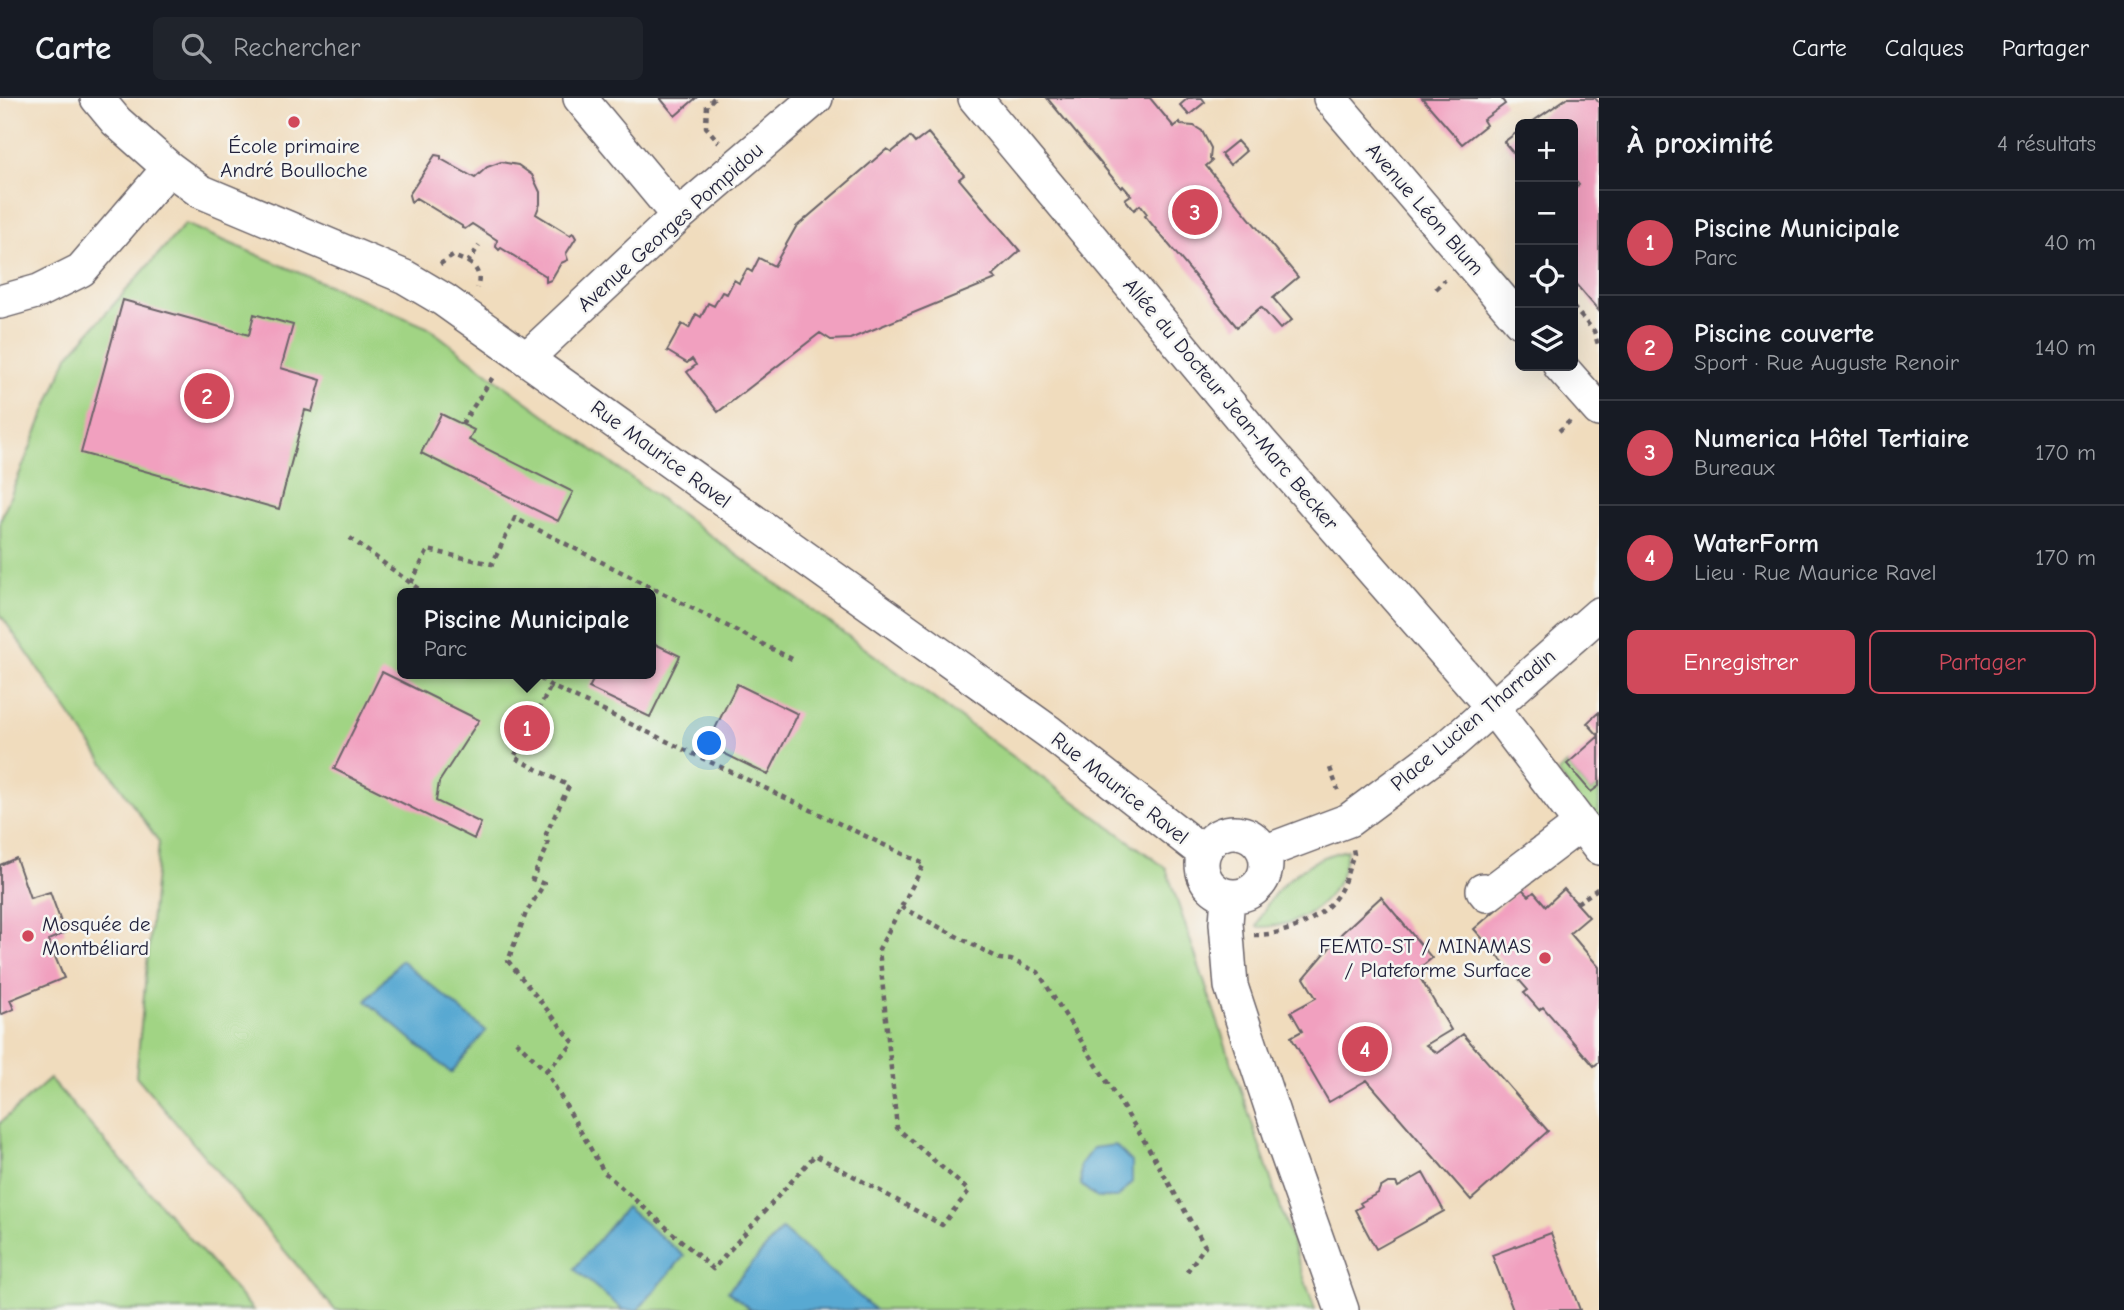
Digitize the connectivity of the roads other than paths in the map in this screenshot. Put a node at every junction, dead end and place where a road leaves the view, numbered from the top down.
1 (97, 98) edge
2 (580, 98) edge
3 (816, 98) edge
4 (975, 98) edge
5 (1329, 98) edge
6 (169, 168) junction
7 (678, 216) junction
8 (0, 302) edge
9 (1515, 315) edge
10 (527, 358) junction
11 (1564, 371) edge
12 (1599, 410) edge
13 (1599, 614) edge
14 (1492, 706) junction
15 (1590, 836) edge
16 (1264, 852) junction
17 (1204, 853) junction
18 (1483, 890) dead end
19 (1228, 896) junction
20 (1342, 1310) edge

1 - 6 street, Rue Maurice Ravel
2 - 7 street
3 - 7 street, Avenue Georges Pompidou
4 - 14 street, Allée du Docteur Jean-Marc Becker
5 - 9 street, Avenue Léon Blum
6 - 8 street
6 - 10 street, Rue Maurice Ravel
7 - 10 street, Avenue Georges Pompidou
10 - 17 street, Rue Maurice Ravel
11 - 12 street
13 - 14 street, Place Lucien Tharradin
14 - 15 street, Allée du Docteur Jean-Marc Becker
14 - 16 street, Place Lucien Tharradin
15 - 18 street
16 - 17 street
16 - 19 street
17 - 19 street
19 - 20 street

